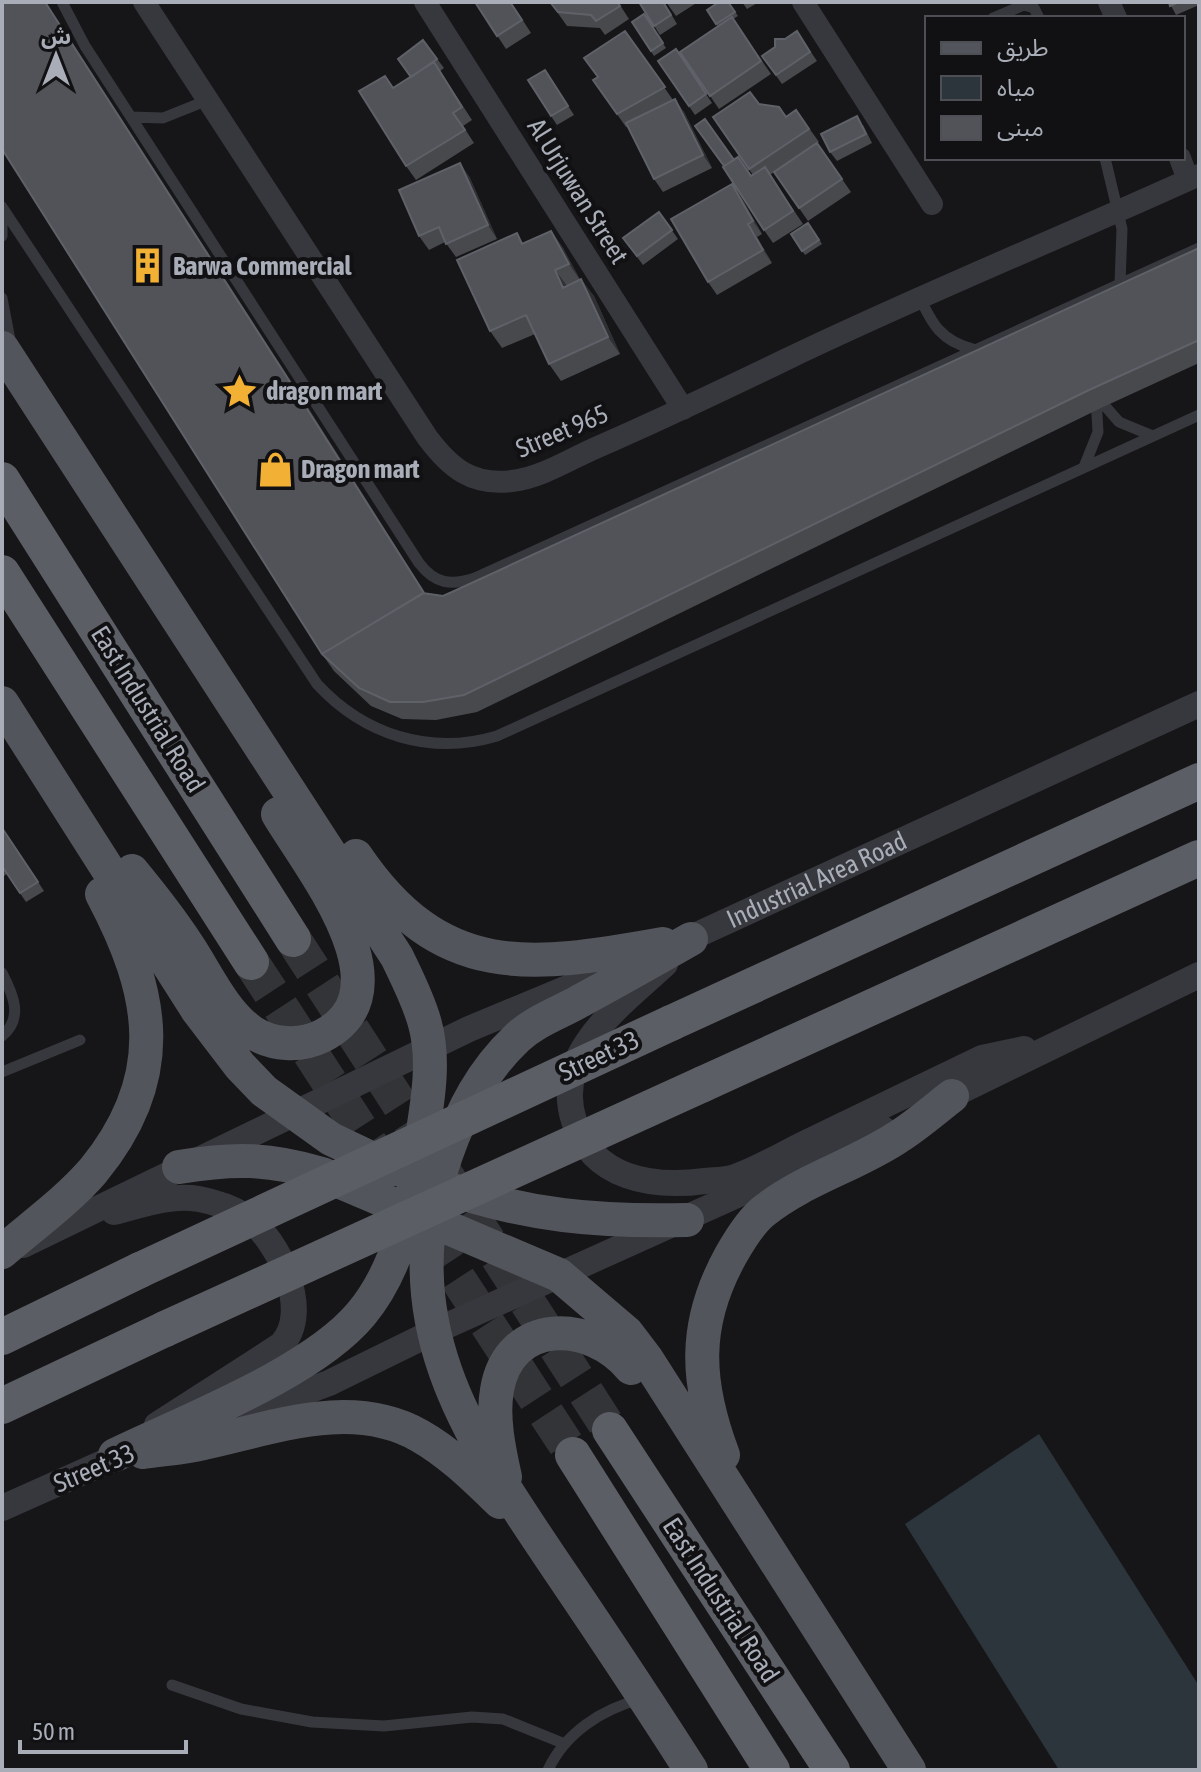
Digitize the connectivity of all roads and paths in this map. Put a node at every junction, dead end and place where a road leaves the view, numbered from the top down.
1 (62, 2) edge
2 (144, 2) edge
3 (425, 2) edge
4 (803, 2) edge
5 (998, 16) edge
6 (1038, 16) edge
7 (208, 100) junction
8 (131, 117) junction
9 (1105, 160) edge
10 (1181, 160) edge
11 (1194, 177) edge
12 (932, 204) dead end
13 (2, 207) edge
14 (1118, 211) junction
15 (2, 236) edge
16 (1199, 248) edge
17 (1120, 284) junction
18 (919, 295) junction
19 (2, 298) edge
20 (1078, 301) junction
21 (1030, 324) junction
22 (1074, 324) edge
23 (1055, 330) edge
24 (973, 349) junction
25 (10, 360) edge
26 (683, 409) junction
27 (1198, 416) edge
28 (1153, 436) junction
29 (1084, 467) junction
30 (2, 480) edge
31 (2, 573) edge
32 (198, 652) junction
33 (2, 703) edge
34 (1199, 704) edge
35 (30, 746) junction
36 (1199, 781) edge
37 (1199, 858) edge
38 (293, 939) tunnel mouth
39 (691, 939) junction
40 (251, 962) tunnel mouth
41 (2, 973) edge
42 (1199, 975) edge
43 (6, 990) edge
44 (2, 1036) edge
45 (80, 1040) dead end
46 (1063, 1041) junction
47 (430, 1049) junction
48 (2, 1072) edge
49 (952, 1096) junction
50 (294, 1115) junction
51 (179, 1167) junction
52 (426, 1182) junction
53 (418, 1217) junction
54 (687, 1220) junction
55 (69, 1224) junction
56 (2, 1253) edge
57 (559, 1275) junction
58 (433, 1332) junction
59 (2, 1337) edge
60 (2, 1406) edge
61 (610, 1430) tunnel mouth
62 (115, 1455) junction
63 (573, 1455) tunnel mouth
64 (509, 1494) junction
65 (2, 1508) edge
66 (743, 1508) junction
67 (533, 1531) junction
68 (172, 1685) dead end
69 (645, 1698) junction
70 (565, 1744) junction
71 (548, 1770) edge
72 (691, 1770) edge
73 (772, 1770) edge
74 (832, 1770) edge
75 (886, 1770) edge
76 (909, 1770) edge

1 - 8 lane
2 - 7 street, Street 965
3 - 26 street, Al Urjuwan Street
4 - 12 street
5 - 6 lane
7 - 8 lane
7 - 26 street, Street 965
8 - 24 lane
9 - 14 lane
10 - 11 street
11 - 14 street, Street 965
13 - 15 lane
13 - 29 lane
14 - 17 lane
14 - 18 street, Street 965
16 - 17 lane
17 - 20 lane
18 - 24 lane
18 - 26 street, Street 965
19 - 25 lane
20 - 21 lane
20 - 22 lane
21 - 23 lane
21 - 24 lane
25 - 32 main road
27 - 28 lane
28 - 29 lane
28 - 29 lane
30 - 38 highway, East Industrial Road
31 - 40 highway, East Industrial Road
32 - 35 main road
32 - 39 main road
32 - 47 main road
33 - 35 main road
34 - 39 street, Industrial Area Road
35 - 50 main road
35 - 56 main road
36 - 59 highway, Street 33, bridge
37 - 60 highway, bridge
39 - 46 street
39 - 47 street, Industrial Area Road
39 - 52 main road
41 - 43 lane
42 - 46 street
43 - 44 lane
45 - 48 lane
46 - 49 street, Street 33
47 - 50 street
47 - 52 main road
49 - 54 street, Street 33
49 - 66 main road
50 - 51 street
50 - 52 main road
51 - 53 main road
51 - 55 street
52 - 53 main road
52 - 54 main road
53 - 57 main road
53 - 58 main road
53 - 62 main road
54 - 57 street, Street 33
55 - 56 street
55 - 62 street
57 - 58 street, Street 33
57 - 66 main road
58 - 62 street, Street 33
58 - 64 main road
61 - 74 highway, East Industrial Road
62 - 65 street, Street 33
62 - 67 main road
63 - 73 highway, East Industrial Road
64 - 67 main road
64 - 75 main road
66 - 76 main road
67 - 69 main road
68 - 70 lane
69 - 70 lane
69 - 72 main road
70 - 71 lane

